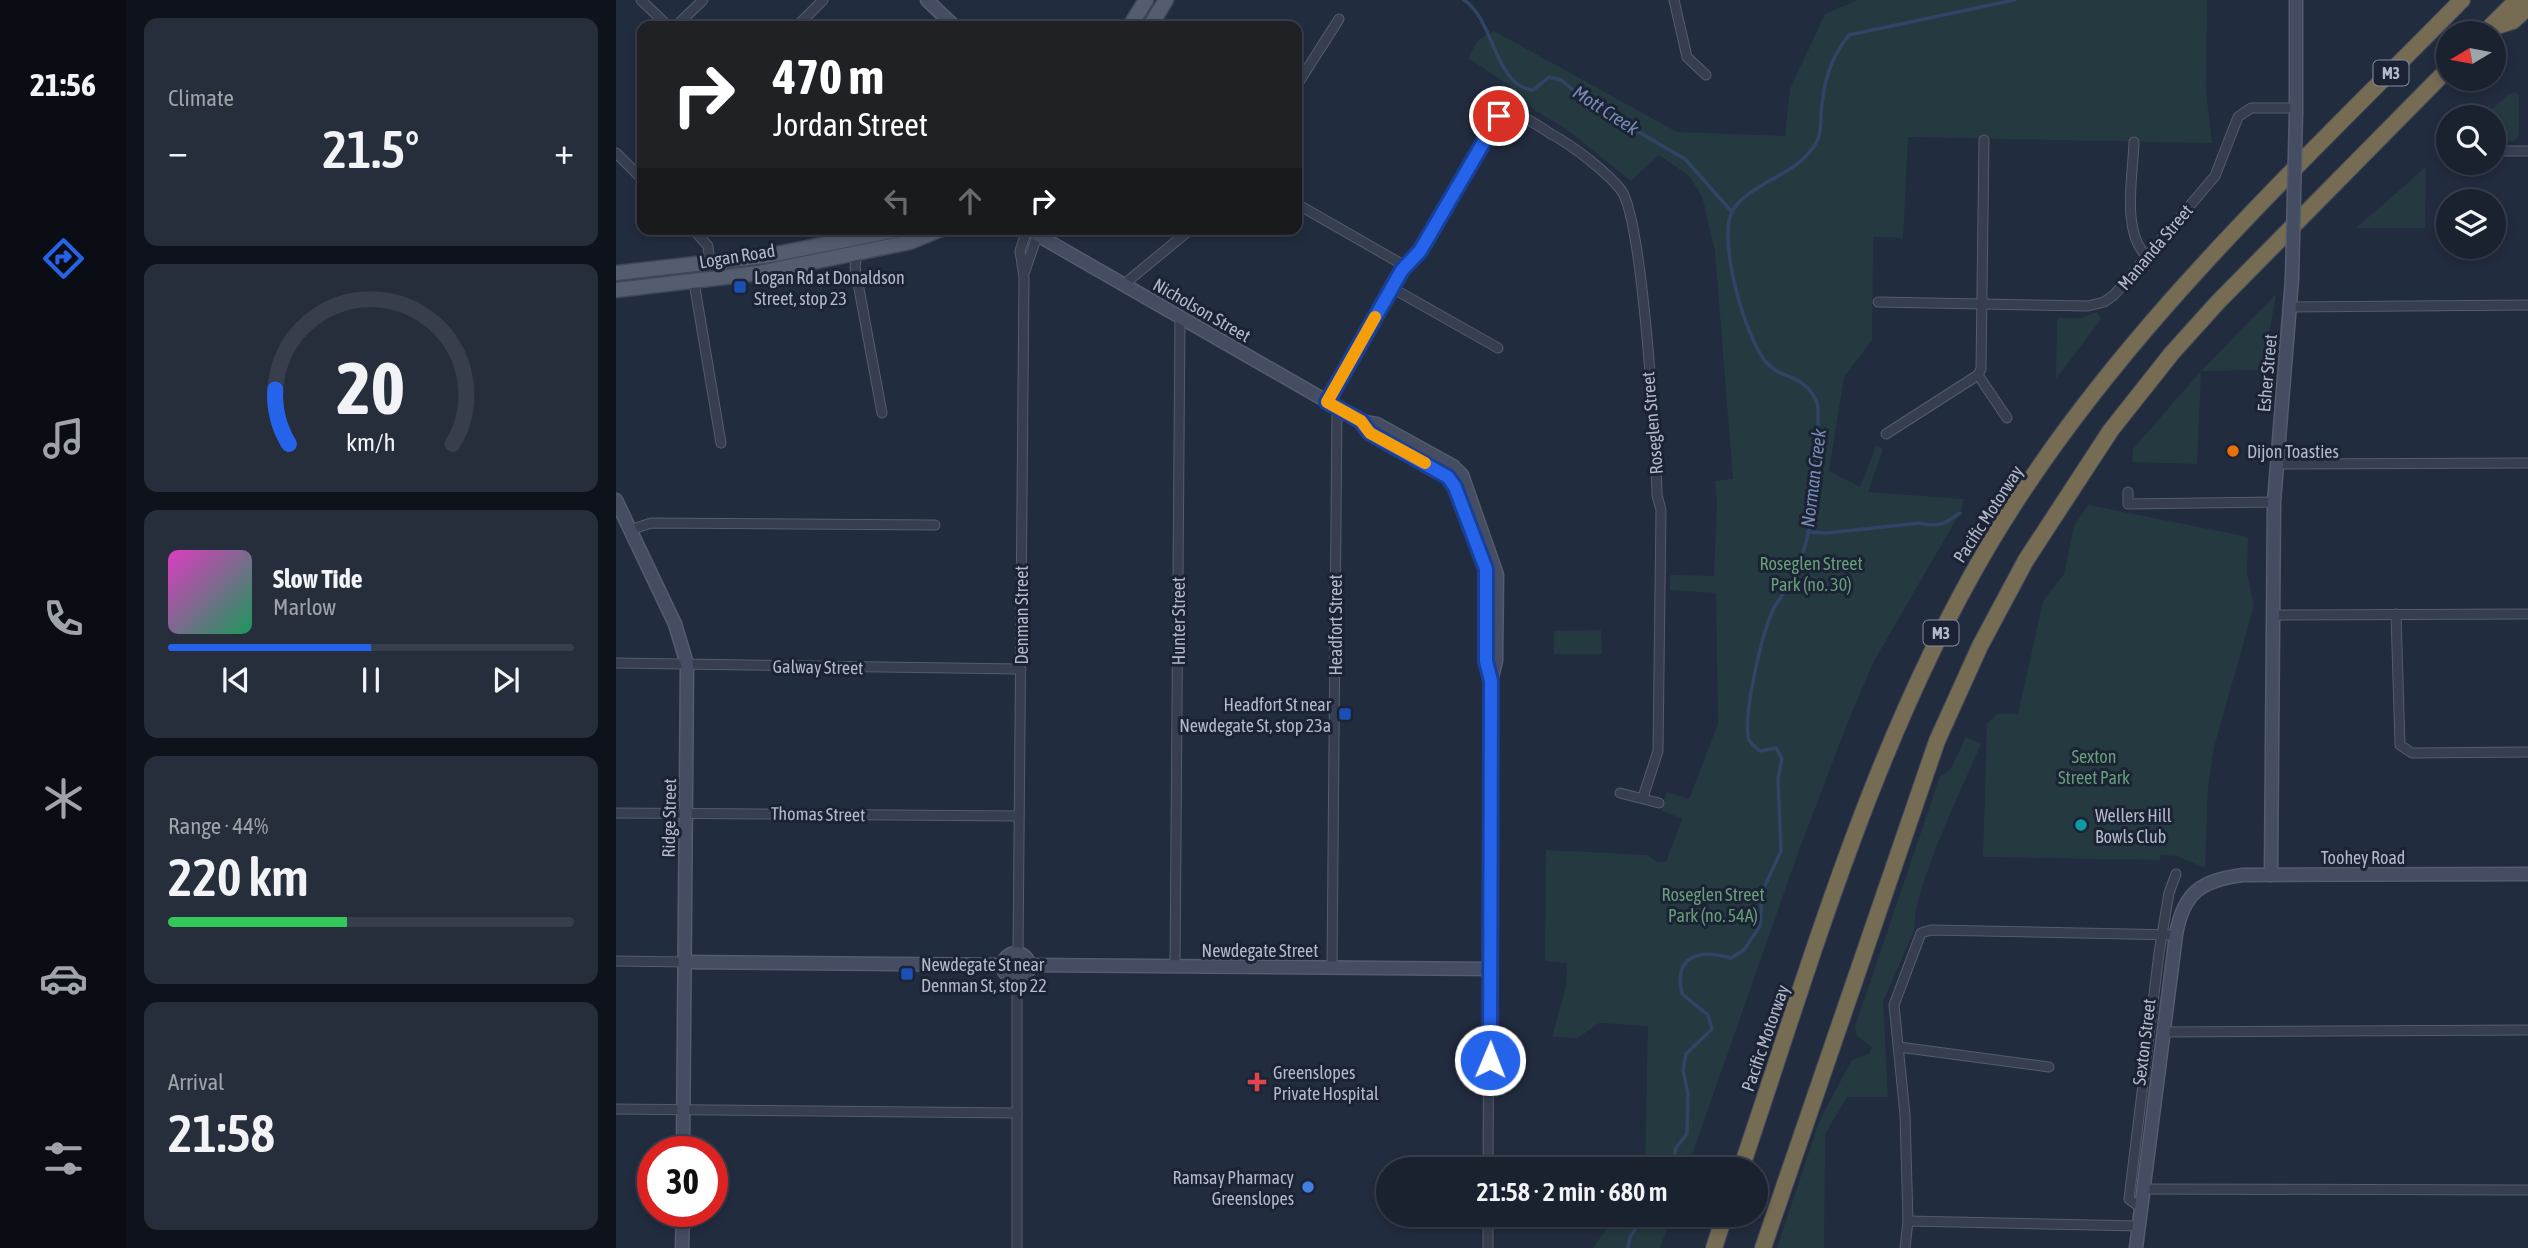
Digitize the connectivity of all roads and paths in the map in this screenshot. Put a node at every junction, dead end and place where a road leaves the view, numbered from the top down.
1 (641, 0) edge
2 (703, 0) edge
3 (822, 0) edge
4 (927, 0) edge
5 (1146, 0) edge
6 (1166, 0) edge
7 (1674, 0) edge
8 (2296, 0) edge
9 (2462, 0) edge
10 (2517, 0) edge
11 (2528, 7) edge
12 (1339, 19) dead end
13 (663, 21) edge
14 (681, 21) edge
15 (802, 21) edge
16 (949, 21) edge
17 (1133, 21) edge
18 (1153, 21) edge
19 (2496, 21) edge
20 (2506, 24) edge
21 (1706, 75) dead end
22 (1302, 77) edge
23 (2436, 81) edge
24 (2296, 111) junction
25 (1984, 140) dead end
26 (2134, 142) dead end
27 (2506, 151) edge
28 (2528, 151) edge
29 (616, 153) edge
30 (637, 174) edge
31 (1302, 207) edge
32 (699, 235) edge
33 (855, 235) edge
34 (862, 235) edge
35 (928, 235) edge
36 (1028, 235) edge
37 (1037, 235) edge
38 (1184, 235) edge
39 (857, 253) junction
40 (2147, 257) junction
41 (710, 263) junction
42 (691, 265) junction
43 (1405, 266) junction
44 (616, 273) edge
45 (712, 280) junction
46 (694, 282) junction
47 (1123, 285) junction
48 (1392, 288) junction
49 (616, 290) edge
50 (1878, 302) dead end
51 (1982, 305) junction
52 (2528, 305) edge
53 (2290, 307) junction
54 (1180, 318) junction
55 (1498, 348) dead end
56 (1978, 375) junction
57 (1332, 405) junction
58 (882, 413) dead end
59 (2007, 418) dead end
60 (1886, 434) dead end
61 (721, 443) dead end
62 (2528, 463) edge
63 (2276, 464) junction
64 (2128, 492) dead end
65 (616, 500) edge
66 (2274, 502) junction
67 (935, 525) dead end
68 (630, 530) junction
69 (2396, 614) junction
70 (2528, 614) edge
71 (2273, 615) junction
72 (616, 663) edge
73 (687, 664) junction
74 (1021, 669) junction
75 (2528, 752) edge
76 (1620, 793) dead end
77 (1643, 797) junction
78 (1659, 803) dead end
79 (616, 813) edge
80 (687, 813) junction
81 (1019, 816) junction
82 (2176, 874) dead end
83 (2528, 874) edge
84 (2271, 875) junction
85 (2200, 888) joint
86 (2169, 935) junction
87 (1018, 953) junction
88 (616, 961) edge
89 (685, 962) junction
90 (1003, 965) junction
91 (1030, 965) junction
92 (1175, 966) junction
93 (1332, 968) junction
94 (1489, 969) junction
95 (1017, 979) junction
96 (2528, 1030) edge
97 (2163, 1031) junction
98 (1899, 1046) junction
99 (2049, 1067) dead end
100 (616, 1109) edge
101 (684, 1110) junction
102 (1017, 1113) junction
103 (683, 1136) edge
104 (1488, 1157) edge
105 (1745, 1157) edge
106 (2144, 1189) junction
107 (2528, 1190) edge
108 (2141, 1208) junction
109 (1908, 1221) junction
110 (2139, 1226) junction
111 (683, 1227) edge
112 (1488, 1227) edge
113 (1721, 1227) edge
114 (682, 1248) edge
115 (1017, 1248) edge
116 (1488, 1248) edge
117 (1714, 1248) edge
118 (1763, 1248) edge
119 (1905, 1248) edge
120 (2136, 1248) edge

1 - 13 street
2 - 14 street
3 - 15 street
4 - 16 street
5 - 17 main road
6 - 18 main road
7 - 21 street
8 - 24 street, Esher Street
9 - 105 highway, Pacific Motorway / M3
10 - 19 highway
11 - 20 highway
12 - 22 street
23 - 118 highway, M3
24 - 40 street, Mananda Street
24 - 53 street, Esher Street, bridge
25 - 51 street
26 - 40 street
27 - 28 street
29 - 30 street
31 - 43 street
32 - 41 street
33 - 41 main road, Logan Road
34 - 39 main road
35 - 39 main road, Logan Road
36 - 74 street, Denman Street
37 - 47 street, Nicholson Street
38 - 47 street
39 - 45 main road, Logan Road
39 - 58 street
40 - 51 street, Mananda Street
41 - 42 main road, Logan Road
41 - 45 street
42 - 44 main road, Logan Road
42 - 46 main road
43 - 48 street
43 - 77 street, Roseglen Street
45 - 46 main road, Logan Road
46 - 49 main road, Logan Road
46 - 61 street
47 - 54 street, Nicholson Street
48 - 55 street
48 - 57 street
50 - 51 street, Mananda Street
51 - 56 street
52 - 53 street
53 - 63 street, Esher Street
54 - 57 street, Nicholson Street
54 - 92 street, Hunter Street
56 - 59 street
56 - 60 street
57 - 93 street, Headfort Street
57 - 94 street, Nicholson Street
62 - 63 street
63 - 66 street, Esher Street
64 - 66 street
65 - 68 street, Ridge Street
66 - 71 street, Esher Street
67 - 68 street
68 - 73 street, Ridge Street
69 - 70 street
69 - 71 street
69 - 75 street
71 - 84 street, Esher Street
72 - 73 street, Galway Street
73 - 74 street, Galway Street
73 - 80 street, Ridge Street
74 - 81 street, Denman Street
76 - 77 street
77 - 78 street
79 - 80 street, Thomas Street
80 - 81 street, Thomas Street
80 - 89 street, Ridge Street
81 - 87 street, Denman Street
82 - 86 street
83 - 84 street, Toohey Road
84 - 85 street, Toohey Road
85 - 86 street, Sexton Street
86 - 97 street, Sexton Street
86 - 98 street
86 - 108 street, Sexton Street
87 - 90 street
87 - 91 street
88 - 89 street
89 - 90 street
89 - 101 street, Ridge Street
90 - 95 street
91 - 92 street, Newdegate Street
91 - 95 street
92 - 93 street, Newdegate Street
93 - 94 street, Newdegate Street
94 - 104 street, Nicholson Street
95 - 102 street
96 - 97 street
97 - 106 street, Sexton Street
98 - 99 street
98 - 109 street
100 - 101 street
101 - 102 street
101 - 103 street, Ridge Street
102 - 115 street
106 - 107 street
106 - 108 street, Sexton Street
108 - 110 street, Sexton Street
109 - 110 street
109 - 119 street
110 - 120 street, Sexton Street
111 - 114 street
112 - 116 street
113 - 117 highway

